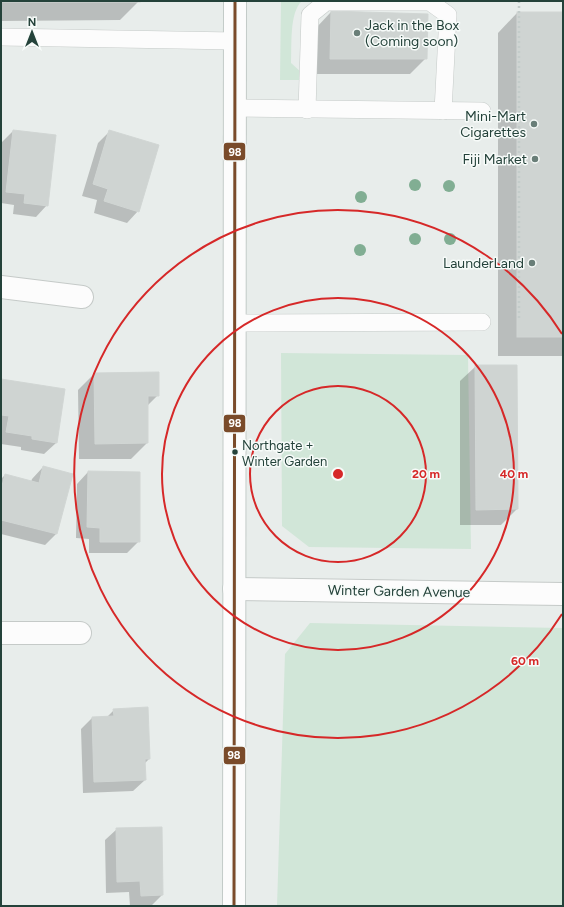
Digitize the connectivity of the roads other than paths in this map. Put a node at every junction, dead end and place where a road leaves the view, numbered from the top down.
1 (234, 1) edge
2 (1, 37) edge
3 (234, 41) junction
4 (234, 108) junction
5 (307, 110) junction
6 (443, 111) junction
7 (482, 111) dead end
8 (1, 287) edge
9 (82, 297) dead end
10 (482, 322) dead end
11 (234, 323) junction
12 (234, 589) junction
13 (563, 594) edge
14 (1, 633) edge
15 (80, 633) dead end
16 (234, 906) edge

1 - 3 main road
2 - 3 lane
3 - 4 main road
4 - 5 lane
4 - 11 main road
5 - 6 lane
5 - 6 lane
6 - 7 lane
8 - 9 main road
10 - 11 lane
11 - 12 main road
12 - 13 main road, Winter Garden Avenue
12 - 16 main road
14 - 15 main road

